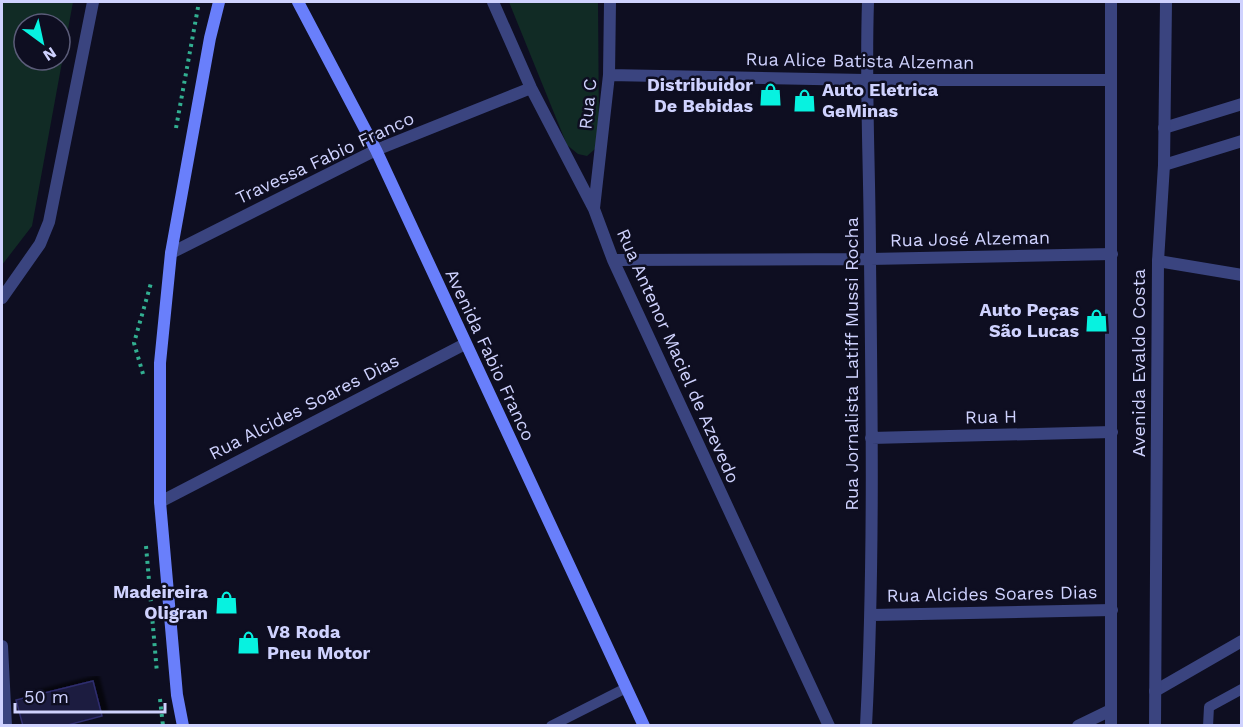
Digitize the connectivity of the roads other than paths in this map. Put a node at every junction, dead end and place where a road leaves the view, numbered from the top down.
1 (93, 2) edge
2 (219, 2) edge
3 (298, 2) edge
4 (493, 2) edge
5 (610, 2) edge
6 (868, 2) edge
7 (1111, 2) edge
8 (1166, 2) edge
9 (609, 75) junction
10 (865, 80) junction
11 (1110, 80) junction
12 (531, 88) junction
13 (1242, 104) edge
14 (1164, 128) junction
15 (1242, 141) edge
16 (376, 150) junction
17 (1164, 165) junction
18 (594, 209) junction
19 (171, 253) junction
20 (1112, 254) junction
21 (870, 259) junction
22 (613, 260) junction
23 (1158, 261) junction
24 (1242, 275) edge
25 (2, 298) edge
26 (465, 344) junction
27 (1112, 432) junction
28 (871, 438) junction
29 (160, 502) junction
30 (1112, 610) junction
31 (872, 615) junction
32 (1242, 641) edge
33 (2, 646) edge
34 (626, 688) junction
35 (1242, 689) edge
36 (1155, 691) junction
37 (1112, 710) junction
38 (6, 726) edge
39 (183, 726) edge
40 (551, 726) edge
41 (644, 726) edge
42 (829, 726) edge
43 (866, 726) edge
44 (1078, 726) edge
45 (1112, 726) edge
46 (1155, 726) edge
47 (1208, 726) edge

1 - 25 street
2 - 19 main road
3 - 16 main road, Avenida Fabio Franco
4 - 12 street, Rua Antenor Maciel de Azevedo
5 - 9 street, Rua C
6 - 10 street, Rua Jornalista Latiff Mussi Rocha
7 - 11 street, Avenida Evaldo Costa
8 - 14 street, Avenida Evaldo Costa
9 - 10 street, Rua Alice Batista Alzeman
9 - 18 street, Rua C
10 - 11 street, Rua Alice Batista Alzeman
10 - 21 street, Rua Jornalista Latiff Mussi Rocha
11 - 20 street, Avenida Evaldo Costa
12 - 16 street, Travessa Fabio Franco
12 - 18 street, Rua Antenor Maciel de Azevedo
13 - 14 street
14 - 17 street, Avenida Evaldo Costa
15 - 17 street
16 - 19 street, Travessa Fabio Franco
16 - 26 main road, Avenida Fabio Franco
17 - 23 street, Avenida Evaldo Costa
18 - 22 street, Rua Antenor Maciel de Azevedo
19 - 29 main road
20 - 21 street, Rua José Alzeman
20 - 27 street, Avenida Evaldo Costa
21 - 22 street, Rua José Alzeman
21 - 28 street, Rua Jornalista Latiff Mussi Rocha
22 - 42 street, Rua Antenor Maciel de Azevedo
23 - 24 street
23 - 36 street, Avenida Evaldo Costa
26 - 29 street, Rua Alcides Soares Dias
26 - 34 main road, Avenida Fabio Franco
27 - 28 street, Rua H
27 - 30 street, Avenida Evaldo Costa
28 - 31 street, Rua Jornalista Latiff Mussi Rocha
29 - 39 main road
30 - 31 street, Rua Alcides Soares Dias
30 - 37 street, Avenida Evaldo Costa
31 - 43 street, Rua Jornalista Latiff Mussi Rocha
32 - 36 street
33 - 38 street
34 - 40 lane
34 - 41 main road, Avenida Fabio Franco
35 - 47 lane
36 - 46 street, Avenida Evaldo Costa
37 - 44 street
37 - 45 street, Avenida Evaldo Costa

